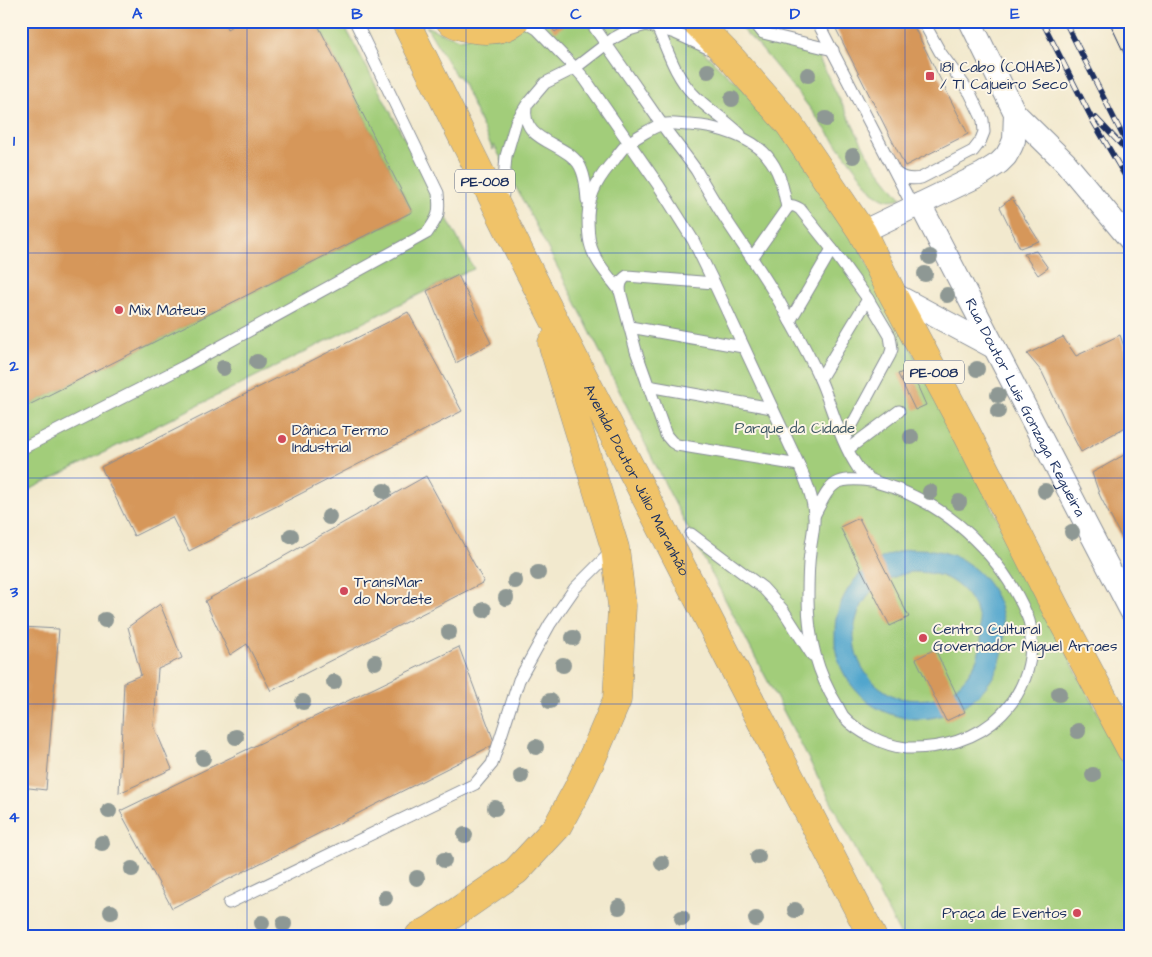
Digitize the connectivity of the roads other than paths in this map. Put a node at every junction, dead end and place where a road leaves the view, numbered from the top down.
1 (355, 21) edge
2 (405, 21) edge
3 (450, 21) edge
4 (515, 21) edge
5 (524, 21) edge
6 (590, 21) edge
7 (695, 21) edge
8 (753, 21) edge
9 (817, 21) edge
10 (923, 21) edge
11 (970, 21) edge
12 (658, 28) junction
13 (606, 44) junction
14 (833, 50) junction
15 (732, 60) junction
16 (575, 68) junction
17 (526, 106) junction
18 (1015, 113) junction
19 (662, 124) junction
20 (746, 141) junction
21 (629, 142) junction
22 (896, 173) junction
23 (917, 205) junction
24 (787, 208) junction
25 (588, 212) junction
26 (502, 215) junction
27 (862, 232) junction
28 (1131, 241) edge
29 (832, 249) junction
30 (752, 258) junction
31 (529, 270) junction
32 (714, 283) junction
33 (620, 291) junction
34 (880, 296) junction
35 (790, 321) junction
36 (630, 327) junction
37 (743, 346) junction
38 (995, 348) junction
39 (820, 379) junction
40 (648, 386) junction
41 (772, 408) junction
42 (899, 411) dead end
43 (846, 444) junction
44 (21, 449) edge
45 (799, 465) junction
46 (871, 481) junction
47 (814, 516) junction
48 (691, 534) dead end
49 (615, 548) junction
50 (1131, 611) edge
51 (817, 662) junction
52 (1131, 750) edge
53 (229, 903) dead end
54 (419, 936) edge
55 (872, 936) edge

1 - 44 lane
2 - 26 highway, Avenida Doutor Júlio Maranhão / PE-008
3 - 4 highway
5 - 16 lane
6 - 13 lane
7 - 15 highway, PE-008
8 - 14 lane
9 - 14 lane
10 - 22 lane
11 - 18 street
12 - 13 lane
12 - 15 lane
12 - 20 lane
13 - 16 lane
13 - 19 lane
14 - 22 lane
15 - 27 highway, PE-008
16 - 17 lane
16 - 21 lane
17 - 25 lane
17 - 26 lane
18 - 23 street
18 - 28 street
19 - 20 lane
19 - 21 lane
19 - 30 lane
20 - 24 lane
21 - 25 lane
21 - 32 lane
22 - 23 lane
23 - 27 street
23 - 38 street, Rua Doutor Luis Gonzaga Regueira
24 - 29 lane
24 - 30 lane
25 - 33 lane
26 - 31 highway, Avenida Doutor Júlio Maranhão / PE-008
27 - 34 highway, PE-008
29 - 34 lane
29 - 35 lane
30 - 35 lane
31 - 49 highway
31 - 55 highway, Avenida Doutor Júlio Maranhão / PE-008
32 - 33 lane
32 - 37 lane
33 - 36 lane
34 - 38 street
34 - 39 lane
34 - 43 lane
34 - 52 highway, PE-008
35 - 39 lane
36 - 37 lane
36 - 40 lane
37 - 41 lane
38 - 50 street, Rua Doutor Luis Gonzaga Regueira
39 - 43 lane
40 - 41 lane
40 - 45 lane
41 - 45 lane
42 - 43 lane
43 - 46 lane
45 - 47 lane
46 - 47 lane
46 - 51 lane
47 - 51 lane
48 - 51 lane
49 - 53 lane
49 - 54 highway

